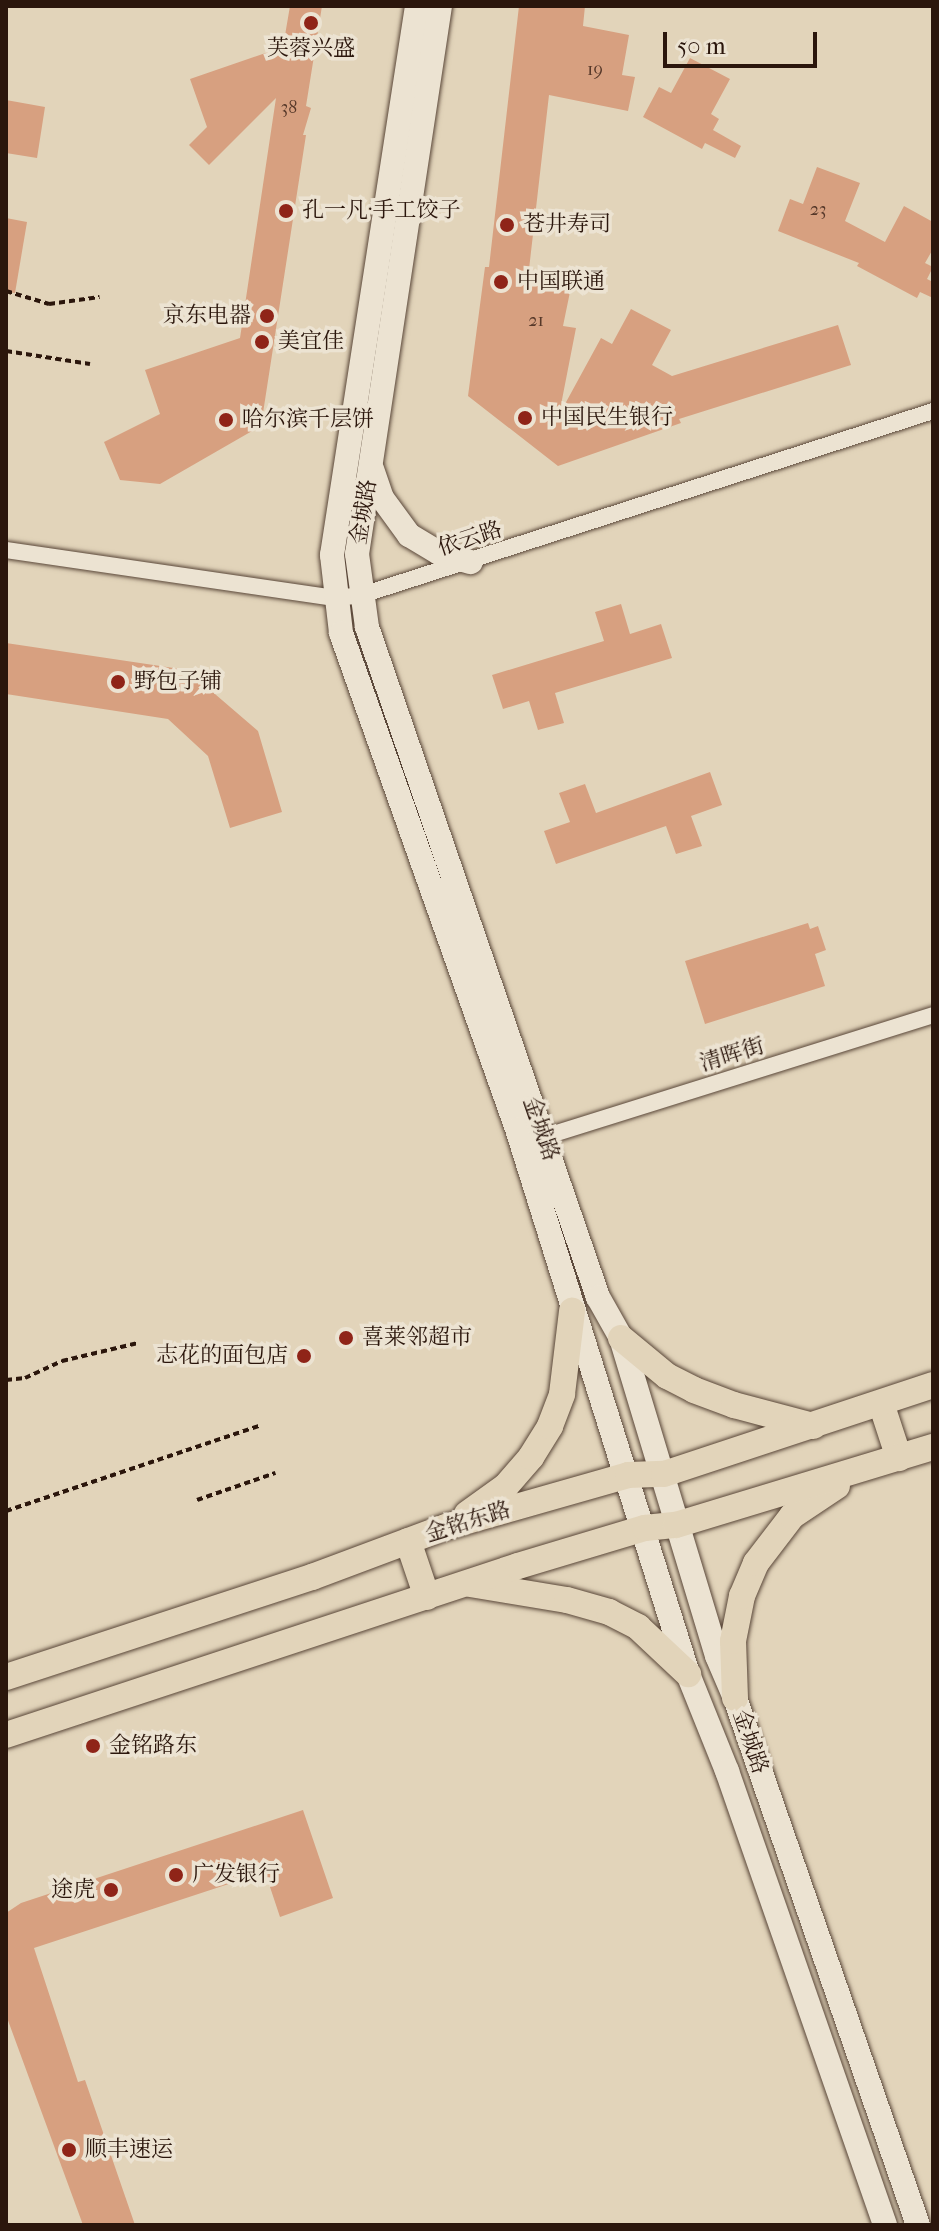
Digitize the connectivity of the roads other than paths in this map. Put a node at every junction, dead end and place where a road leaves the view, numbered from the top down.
1 (417, 6) edge
2 (440, 6) edge
3 (932, 416) edge
4 (371, 467) junction
5 (6, 550) edge
6 (471, 562) junction
7 (362, 595) junction
8 (337, 598) junction
9 (933, 1015) edge
10 (544, 1137) junction
11 (572, 1311) junction
12 (621, 1338) junction
13 (933, 1385) edge
14 (881, 1403) junction
15 (813, 1426) junction
16 (933, 1447) edge
17 (899, 1458) junction
18 (861, 1470) junction
19 (664, 1474) junction
20 (628, 1475) junction
21 (676, 1525) junction
22 (446, 1527) junction
23 (645, 1528) junction
24 (408, 1541) junction
25 (467, 1583) junction
26 (427, 1597) junction
27 (688, 1674) junction
28 (6, 1677) edge
29 (735, 1698) junction
30 (6, 1735) edge
31 (885, 2225) edge
32 (918, 2225) edge

1 - 8 street, 金城路
2 - 4 street, 金城路
3 - 6 street, 依云路
4 - 6 street
4 - 7 street, 金城路
5 - 8 street, 依云路
6 - 7 street, 依云路
7 - 8 street, 依云路
7 - 10 street, 金城路
8 - 11 street, 金城路
9 - 10 street, 清晖街
10 - 12 street, 金城路
11 - 20 street, 金城路
11 - 22 main road
12 - 15 main road
12 - 19 street, 金城路
13 - 14 main road, 金铭东路
14 - 15 main road, 金铭东路
14 - 17 main road
15 - 19 main road, 金铭东路
16 - 17 main road
17 - 18 main road
18 - 21 main road
18 - 29 main road
19 - 20 main road, 金铭东路
19 - 21 street, 金城路
20 - 22 main road, 金铭东路
20 - 23 street, 金城路
21 - 23 main road
21 - 29 street, 金城路
22 - 24 main road, 金铭东路
23 - 25 main road
23 - 27 street, 金城路
24 - 26 main road
24 - 28 main road, 金铭东路
25 - 26 main road
25 - 27 main road
26 - 30 main road
27 - 31 street, 金城路
29 - 32 street, 金城路

